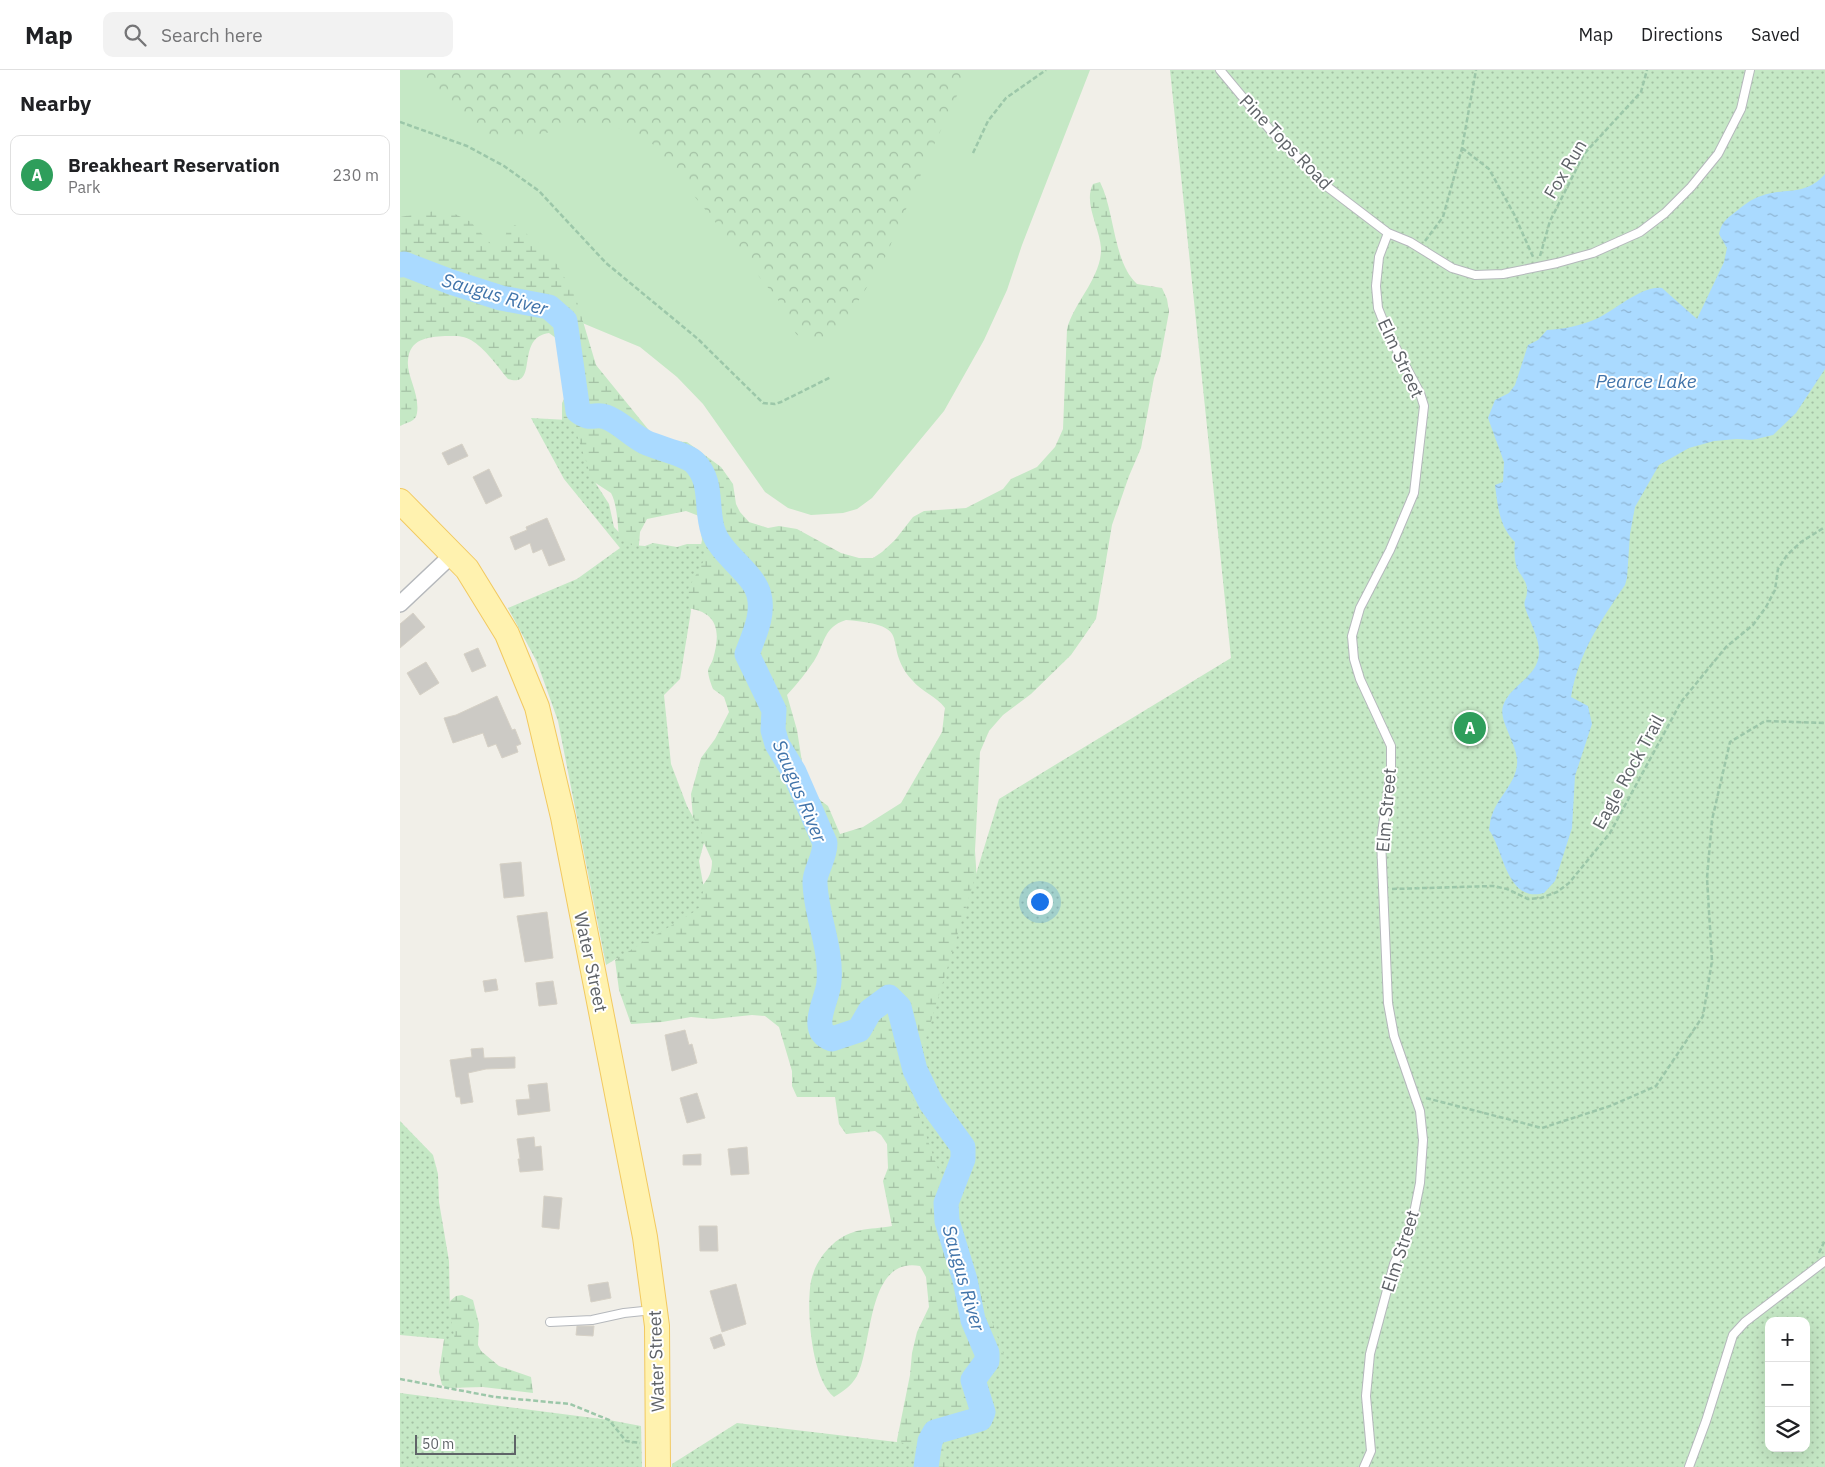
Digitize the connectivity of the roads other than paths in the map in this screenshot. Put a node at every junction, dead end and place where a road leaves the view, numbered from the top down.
1 (1220, 70) edge
2 (1750, 70) edge
3 (1388, 232) junction
4 (400, 501) edge
5 (453, 554) junction
6 (400, 604) edge
7 (1825, 1262) edge
8 (654, 1310) junction
9 (550, 1322) dead end
10 (658, 1467) edge
11 (1364, 1467) edge
12 (1689, 1467) edge

1 - 3 lane, Pine Tops Road
2 - 3 lane, Pine Tops Road
3 - 11 lane, Elm Street
4 - 5 main road, Water Street
5 - 6 street
5 - 8 main road, Water Street
7 - 12 lane
8 - 9 lane
8 - 10 main road, Water Street

